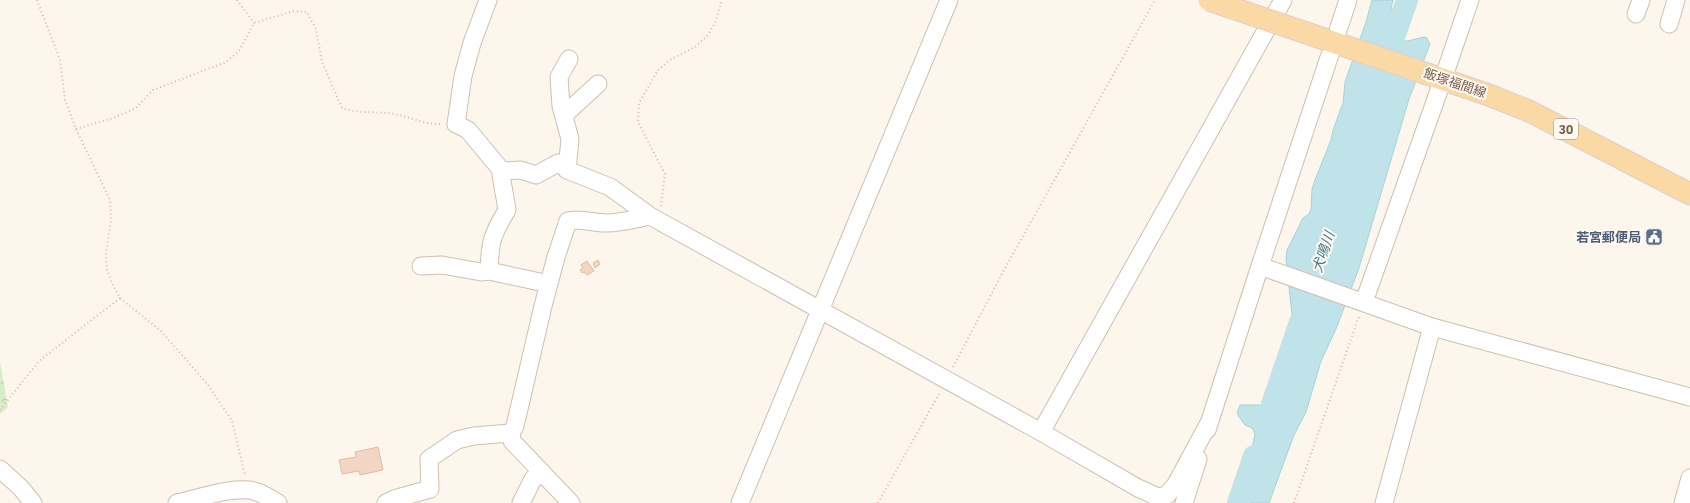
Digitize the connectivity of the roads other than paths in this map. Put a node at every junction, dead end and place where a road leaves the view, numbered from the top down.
1 (488, 0) edge
2 (949, 0) edge
3 (1208, 0) edge
4 (1282, 0) edge
5 (1348, 0) edge
6 (1470, 0) edge
7 (1676, 0) edge
8 (1669, 24) dead end
9 (1333, 42) junction
10 (569, 59) dead end
11 (1440, 78) junction
12 (598, 84) dead end
13 (564, 115) junction
14 (567, 170) junction
15 (502, 171) junction
16 (1690, 194) edge
17 (654, 218) junction
18 (421, 266) dead end
19 (1260, 266) junction
20 (489, 271) junction
21 (549, 284) junction
22 (1364, 302) junction
23 (820, 309) junction
24 (1432, 327) junction
25 (1690, 396) edge
26 (1210, 421) junction
27 (1041, 432) junction
28 (512, 433) junction
29 (0, 469) edge
30 (542, 472) junction
31 (1690, 478) edge
32 (429, 496) edge
33 (33, 503) edge
34 (177, 503) edge
35 (278, 503) edge
36 (386, 503) edge
37 (520, 503) edge
38 (571, 503) edge
39 (740, 503) edge
40 (1184, 503) edge
41 (1384, 503) edge
42 (1683, 503) edge

1 - 15 street
2 - 23 street
3 - 9 main road, 飯塚福間線 / 30, bridge
4 - 27 street
5 - 9 street
6 - 11 street
7 - 8 street
9 - 11 main road, 飯塚福間線 / 30
9 - 19 street
10 - 13 street
11 - 16 main road, 飯塚福間線 / 30
11 - 22 street
12 - 13 street
13 - 14 street
14 - 15 street
14 - 17 street
15 - 20 street
17 - 21 street
17 - 23 street
18 - 20 street
19 - 22 street
19 - 26 street
20 - 21 street
21 - 28 street
22 - 24 street
23 - 27 street
23 - 39 street
24 - 25 street
24 - 41 street
26 - 27 street
26 - 40 street
28 - 30 street
28 - 32 street
29 - 33 street
30 - 37 street
30 - 38 street
31 - 42 street
32 - 36 street
34 - 35 street

